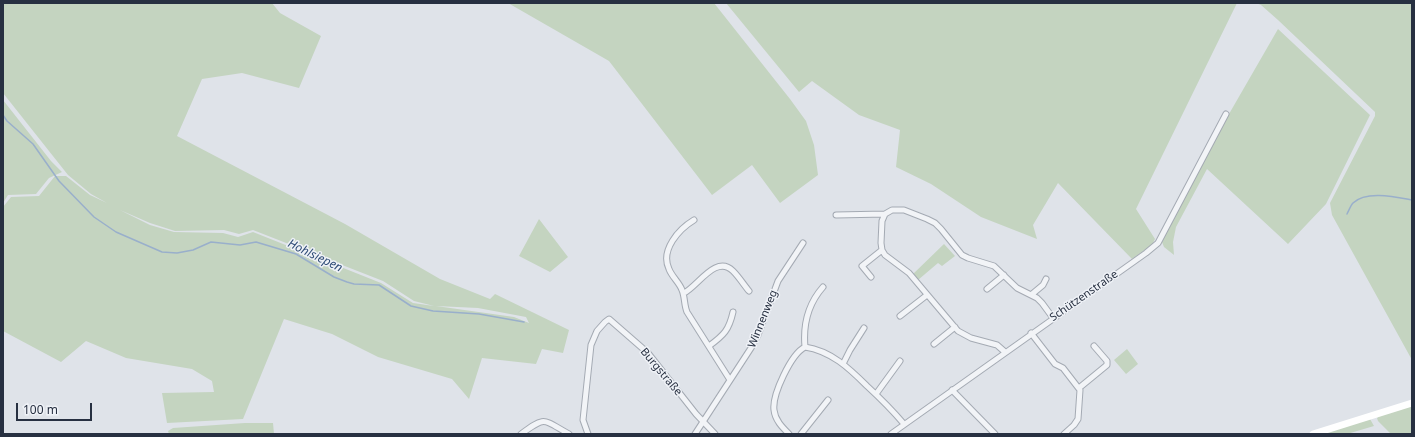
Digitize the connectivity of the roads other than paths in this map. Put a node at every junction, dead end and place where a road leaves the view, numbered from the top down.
1 (1226, 114) dead end
2 (885, 214) junction
3 (836, 216) dead end
4 (694, 220) dead end
5 (803, 243) dead end
6 (882, 250) junction
7 (1004, 275) junction
8 (871, 278) dead end
9 (1046, 279) dead end
10 (823, 287) dead end
11 (987, 289) dead end
12 (749, 291) dead end
13 (684, 293) junction
14 (927, 295) junction
15 (1031, 295) junction
16 (732, 312) dead end
17 (900, 316) dead end
18 (1053, 318) junction
19 (955, 327) junction
20 (864, 328) dead end
21 (1031, 334) junction
22 (934, 344) dead end
23 (709, 346) junction
24 (1094, 346) dead end
25 (805, 347) junction
26 (1005, 352) junction
27 (900, 361) dead end
28 (843, 364) junction
29 (730, 380) junction
30 (1079, 388) junction
31 (952, 390) junction
32 (876, 394) junction
33 (828, 400) dead end
34 (1412, 403) edge
35 (703, 422) junction
36 (904, 424) junction
37 (521, 434) edge
38 (569, 434) edge
39 (588, 434) edge
40 (695, 434) edge
41 (715, 434) edge
42 (789, 434) edge
43 (800, 434) edge
44 (891, 434) edge
45 (995, 434) edge
46 (1064, 434) edge
47 (1313, 434) edge

1 - 18 street, Schützenstraße
2 - 3 street
2 - 6 street
2 - 7 street
4 - 13 street
5 - 29 street, Winnenweg
6 - 8 street
6 - 14 street
7 - 11 street
7 - 15 street
9 - 15 street
10 - 25 street
12 - 13 street
13 - 23 street
14 - 17 street
14 - 19 street
15 - 18 street
16 - 23 street
18 - 21 street, Schützenstraße
19 - 22 street
19 - 26 street
20 - 28 street
21 - 26 street, Schützenstraße
21 - 30 street
23 - 29 street
24 - 30 street
25 - 28 street
25 - 42 street
26 - 31 street, Schützenstraße
27 - 32 street
28 - 32 street
29 - 35 street, Winnenweg
30 - 46 street
31 - 36 street, Schützenstraße
31 - 45 street
32 - 36 street
33 - 43 street
34 - 47 main road
35 - 39 street, Burgstraße
35 - 40 street, Winnenweg
35 - 41 street, Burgstraße
36 - 44 street, Schützenstraße
37 - 38 street

